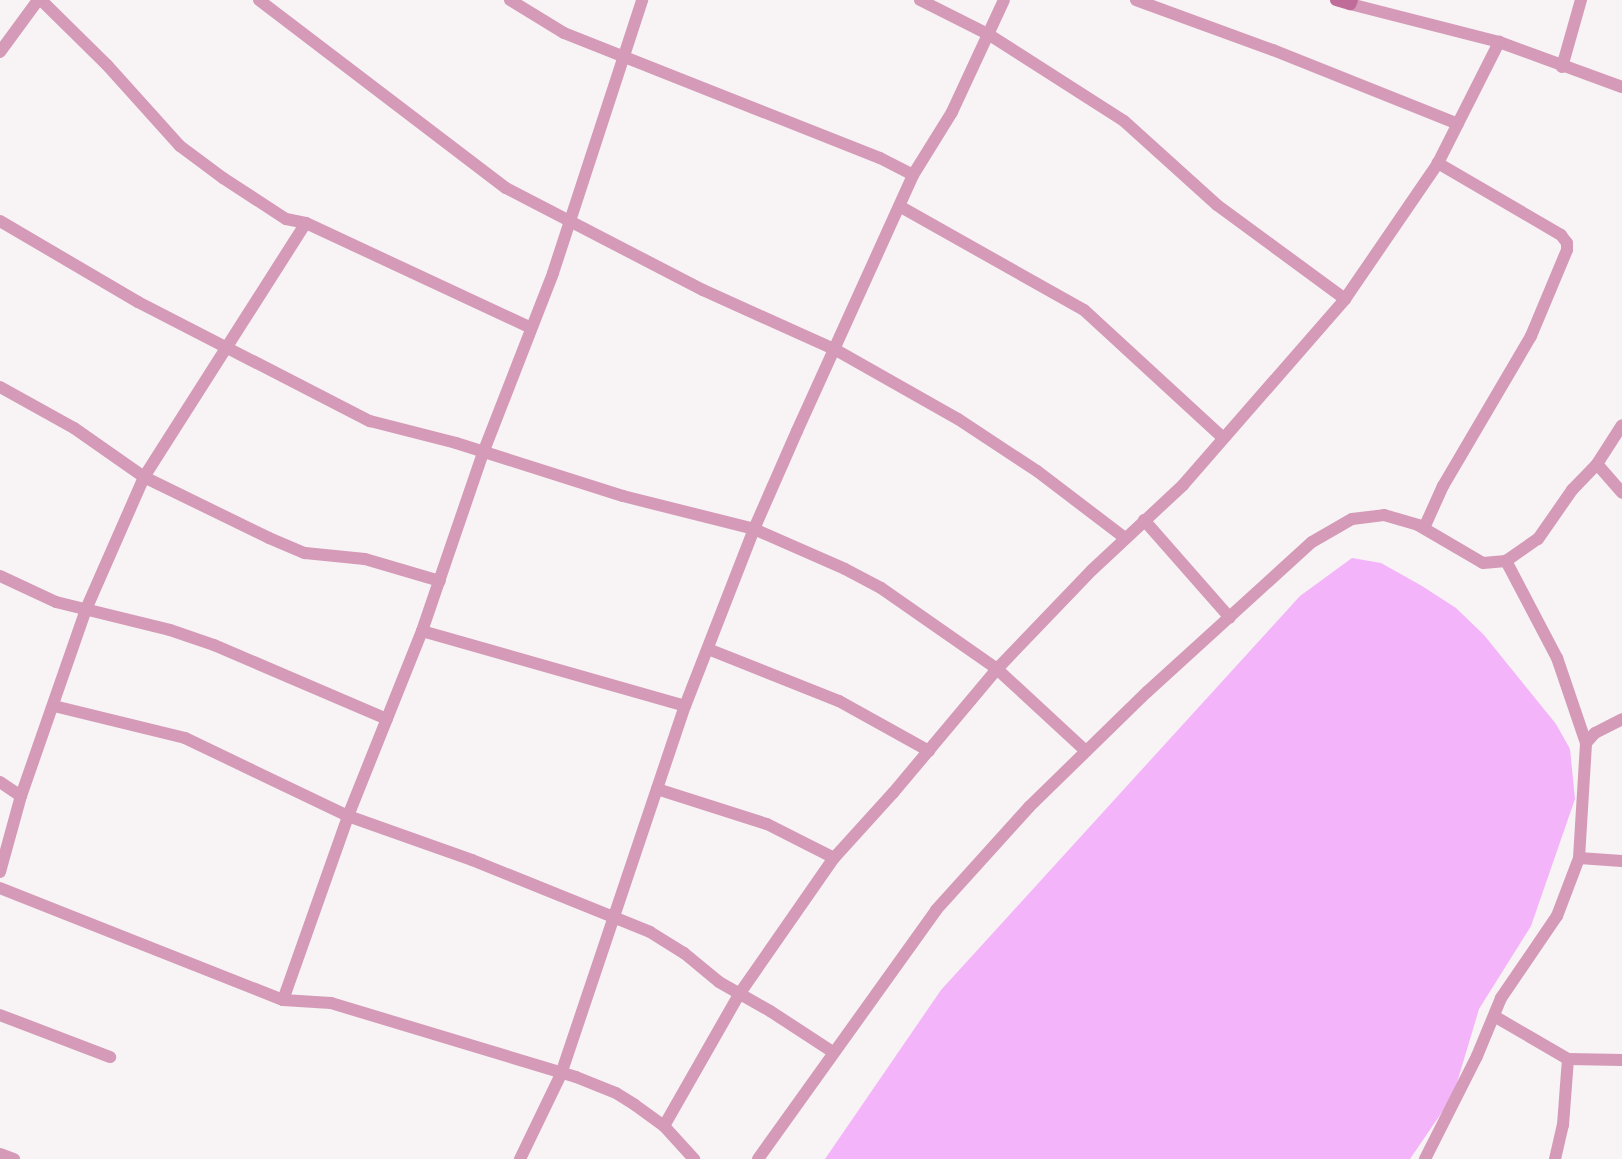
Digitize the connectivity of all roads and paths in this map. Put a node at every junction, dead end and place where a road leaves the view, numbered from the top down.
1 (39, 0) edge
2 (259, 0) edge
3 (510, 0) edge
4 (642, 0) edge
5 (920, 0) edge
6 (1004, 0) edge
7 (1136, 0) edge
8 (1336, 0) edge
9 (1581, 0) edge
10 (1351, 2) edge
11 (988, 34) junction
12 (1499, 42) junction
13 (0, 52) edge
14 (625, 57) junction
15 (1562, 67) junction
16 (1622, 87) edge
17 (1458, 124) junction
18 (1438, 163) junction
19 (913, 175) junction
20 (901, 207) junction
21 (0, 221) edge
22 (306, 223) junction
23 (571, 224) junction
24 (1345, 299) junction
25 (531, 328) junction
26 (225, 347) junction
27 (836, 350) junction
28 (0, 386) edge
29 (1622, 425) edge
30 (1222, 437) junction
31 (483, 453) junction
32 (1597, 464) junction
33 (144, 476) junction
34 (1622, 493) edge
35 (1144, 520) junction
36 (1424, 528) junction
37 (754, 529) junction
38 (1125, 538) junction
39 (1506, 561) junction
40 (0, 576) edge
41 (440, 580) junction
42 (87, 608) junction
43 (1230, 618) junction
44 (422, 631) junction
45 (708, 649) junction
46 (997, 669) junction
47 (54, 706) junction
48 (686, 706) junction
49 (387, 719) junction
50 (1622, 719) edge
51 (1586, 743) junction
52 (929, 751) junction
53 (1086, 751) junction
54 (0, 782) edge
55 (657, 789) junction
56 (21, 796) junction
57 (348, 816) junction
58 (834, 858) junction
59 (1580, 858) junction
60 (1622, 861) edge
61 (0, 872) edge
62 (0, 888) edge
63 (616, 918) junction
64 (740, 994) junction
65 (283, 1000) junction
66 (0, 1015) edge
67 (1494, 1016) junction
68 (834, 1052) junction
69 (110, 1057) dead end
70 (1568, 1059) junction
71 (1622, 1060) edge
72 (562, 1074) junction
73 (664, 1126) junction
74 (0, 1154) edge
75 (14, 1159) edge
76 (520, 1159) edge
77 (694, 1159) edge
78 (758, 1159) edge
79 (1425, 1159) edge
80 (1555, 1159) edge

1 - 13 street
1 - 22 street
2 - 23 street
3 - 14 street
4 - 14 street
5 - 11 street
6 - 11 street
7 - 17 street
8 - 10 main road
9 - 15 street
10 - 12 street
11 - 19 street
11 - 24 street
12 - 15 street
12 - 17 street
14 - 19 street
14 - 23 street
15 - 16 street
17 - 18 street
18 - 24 street
18 - 36 street
19 - 20 street
20 - 27 street
20 - 30 street
21 - 26 street
22 - 25 street
22 - 26 street
23 - 25 street
23 - 27 street
24 - 30 street
25 - 31 street
26 - 31 street
26 - 33 street
27 - 37 street
27 - 38 street
28 - 33 street
29 - 32 street
30 - 35 street
31 - 37 street
31 - 41 street
32 - 34 street
32 - 39 street
33 - 41 street
33 - 42 street
35 - 38 street
35 - 43 street
36 - 39 street
36 - 43 street
37 - 45 street
37 - 46 street
38 - 46 street
39 - 51 street
40 - 42 street
41 - 44 street
42 - 47 street
42 - 49 street
43 - 53 street
44 - 48 street
44 - 49 street
45 - 48 street
45 - 52 street
46 - 52 street
46 - 53 street
47 - 56 street
47 - 57 street
48 - 55 street
49 - 57 street
50 - 51 street
51 - 59 street
52 - 58 street
53 - 68 street
54 - 56 street
55 - 58 street
55 - 63 street
56 - 61 street
57 - 63 street
57 - 65 street
58 - 64 street
59 - 60 street
59 - 67 street
62 - 65 street
63 - 64 street
63 - 72 street
64 - 68 street
64 - 73 street
65 - 72 street
66 - 69 street
67 - 70 street
67 - 79 street
68 - 78 street
70 - 71 street
70 - 80 street
72 - 73 street
72 - 76 street
73 - 77 street
74 - 75 street

